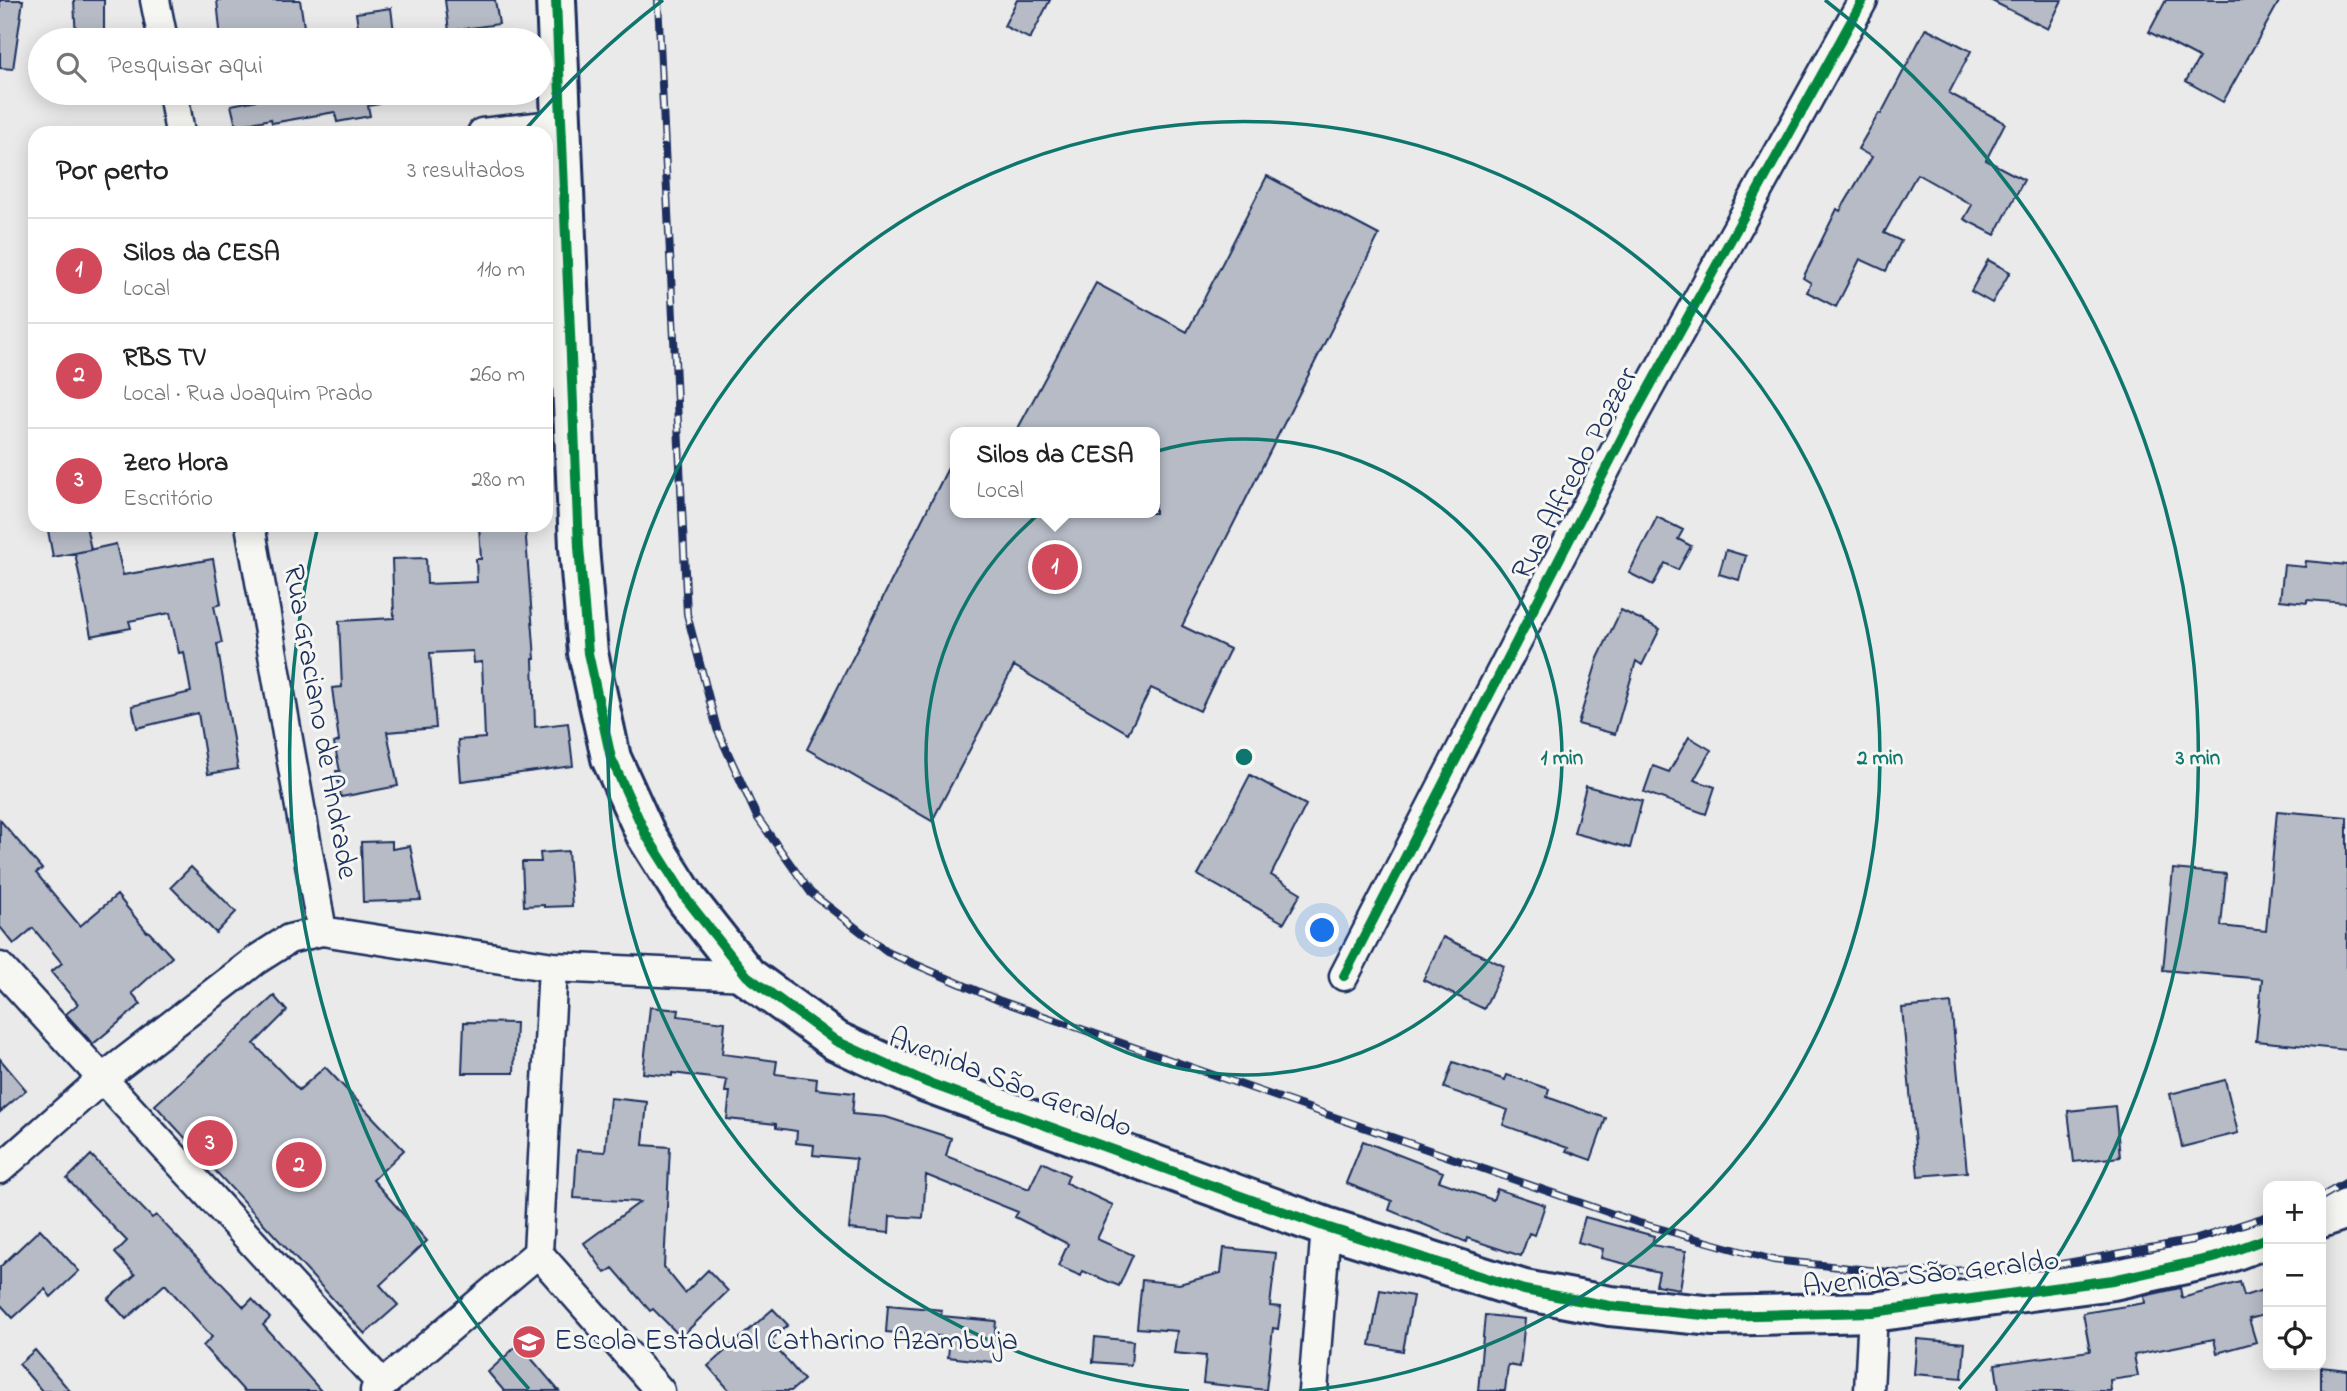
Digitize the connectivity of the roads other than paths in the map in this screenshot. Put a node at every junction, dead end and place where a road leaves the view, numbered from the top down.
1 (155, 0) edge
2 (556, 0) edge
3 (1863, 0) edge
4 (161, 28) edge
5 (175, 105) edge
6 (562, 124) junction
7 (179, 126) edge
8 (544, 126) edge
9 (251, 532) edge
10 (322, 930) junction
11 (0, 967) edge
12 (553, 967) junction
13 (747, 976) junction
14 (1344, 976) dead end
15 (103, 1078) junction
16 (0, 1169) edge
17 (2347, 1209) edge
18 (2326, 1216) edge
19 (1326, 1227) junction
20 (2263, 1240) edge
21 (538, 1253) junction
22 (1873, 1312) junction
23 (379, 1388) edge
24 (660, 1391) edge
25 (1313, 1391) edge
26 (1869, 1391) edge

1 - 4 street
2 - 6 street, Avenida São Geraldo
3 - 14 street, Rua Alfredo Pozzer
5 - 7 street
6 - 8 street
6 - 13 street, Avenida São Geraldo
9 - 10 street, Rua Graciano de Andrade
10 - 12 street
10 - 15 street
11 - 15 street
12 - 13 street
12 - 21 street
13 - 19 street, Avenida São Geraldo
15 - 16 street
15 - 23 street
17 - 18 street
19 - 22 street, Avenida São Geraldo
19 - 25 street
20 - 22 street, Avenida São Geraldo
21 - 23 street
21 - 24 street
22 - 26 street

